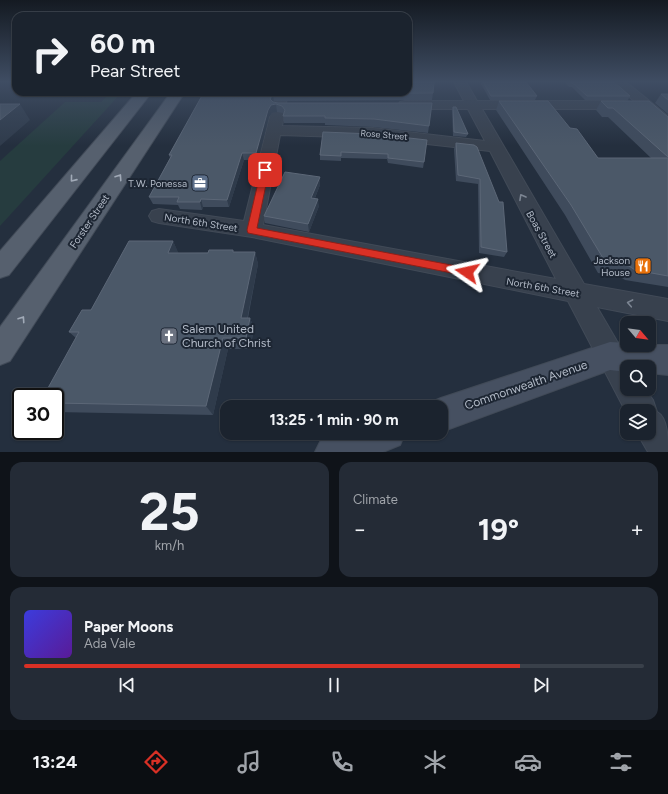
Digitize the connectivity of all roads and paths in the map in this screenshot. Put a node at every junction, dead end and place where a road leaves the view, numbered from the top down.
1 (136, 103) edge
2 (170, 103) edge
3 (284, 103) edge
4 (644, 103) edge
5 (394, 105) edge
6 (472, 105) junction
7 (646, 105) junction
8 (668, 123) edge
9 (274, 130) junction
10 (494, 147) junction
11 (158, 216) dead end
12 (252, 230) junction
13 (0, 268) edge
14 (575, 292) junction
15 (668, 310) edge
16 (0, 351) edge
17 (610, 356) junction
18 (668, 360) edge
19 (620, 373) edge
20 (448, 413) edge
21 (656, 436) edge
22 (368, 440) edge
23 (333, 452) edge
24 (665, 452) edge

1 -> 13 main road
16 -> 2 main road, Forster Street
3 - 9 street
4 - 7 street
5 - 6 street
6 - 7 street
6 - 10 street, Boas Street
7 - 8 street
9 - 10 street, Rose Street
9 - 12 street
14 -> 10 street, Boas Street
11 - 12 street, North 6th Street
12 - 14 street, North 6th Street
15 -> 14 street, North 6th Street
14 - 17 street, Boas Street
17 - 18 main road
17 - 19 street, Boas Street
17 - 20 main road, Commonwealth Avenue
21 - 24 street
22 - 23 main road

